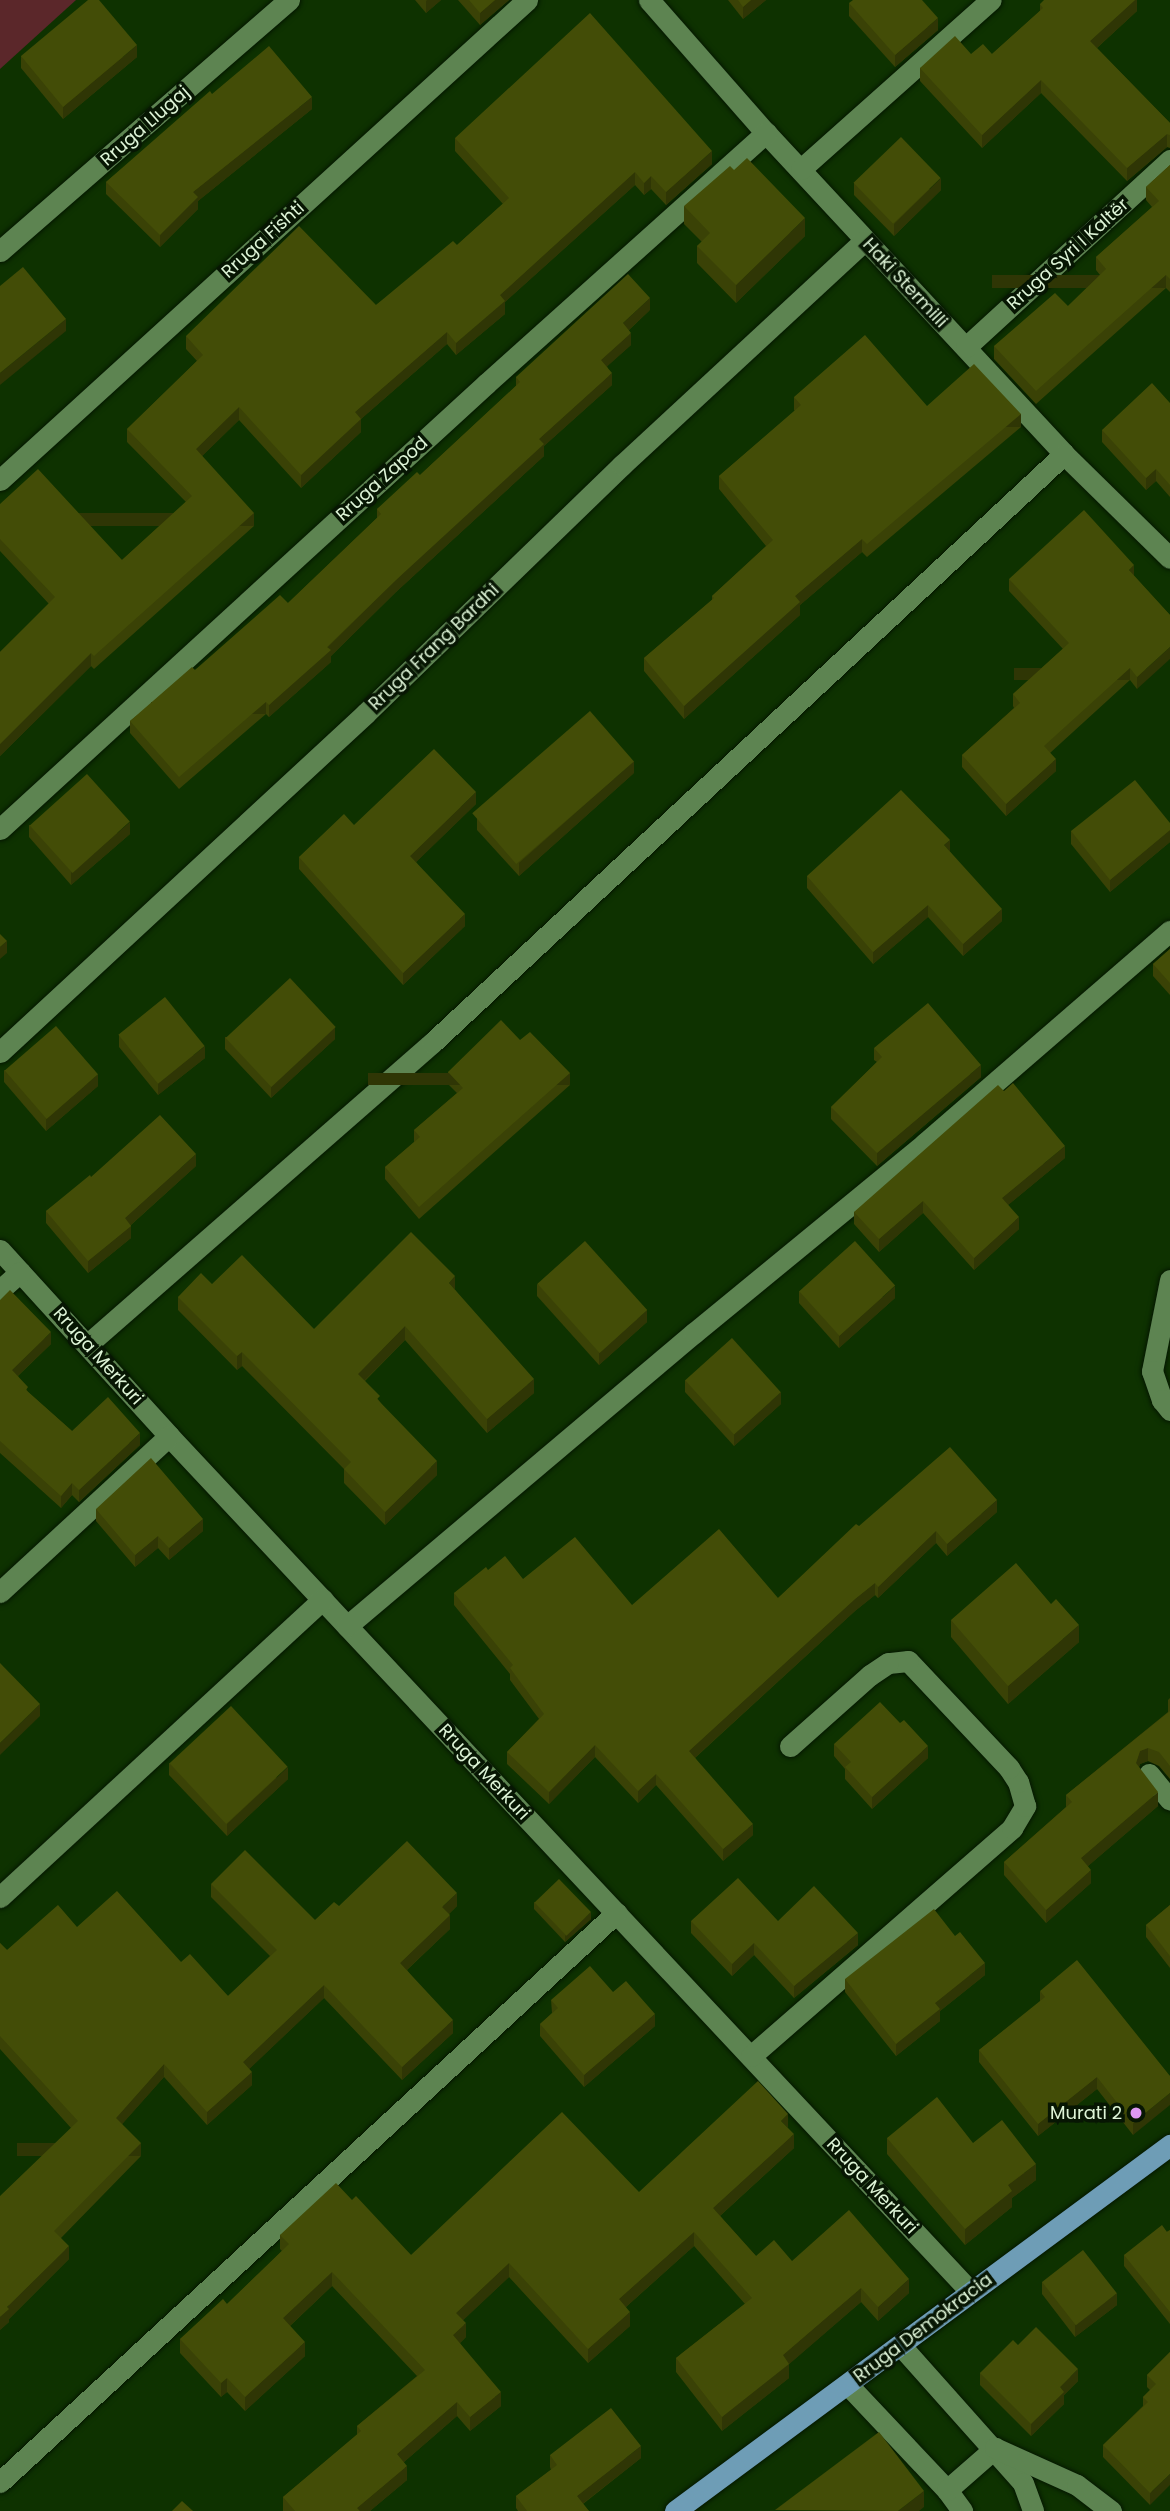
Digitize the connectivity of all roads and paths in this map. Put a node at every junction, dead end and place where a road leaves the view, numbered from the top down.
1 (289, 0) edge
2 (527, 0) edge
3 (649, 0) edge
4 (991, 0) edge
5 (766, 132) junction
6 (1170, 160) edge
7 (801, 169) junction
8 (865, 240) junction
9 (0, 251) edge
10 (966, 347) junction
11 (1064, 454) junction
12 (0, 480) edge
13 (1170, 558) edge
14 (0, 829) edge
15 (1170, 931) edge
16 (0, 1052) edge
17 (0, 1250) edge
18 (20, 1272) junction
19 (1170, 1280) edge
20 (0, 1290) edge
21 (88, 1344) junction
22 (1170, 1410) edge
23 (169, 1436) junction
24 (0, 1592) edge
25 (323, 1599) junction
26 (347, 1626) junction
27 (790, 1746) dead end
28 (1149, 1774) dead end
29 (1170, 1800) edge
30 (0, 1897) edge
31 (616, 1913) junction
32 (751, 2056) junction
33 (1170, 2145) edge
34 (970, 2291) junction
35 (901, 2346) junction
36 (848, 2385) junction
37 (995, 2448) junction
38 (0, 2482) edge
39 (947, 2490) junction
40 (675, 2511) edge
41 (962, 2511) edge
42 (1033, 2511) edge
43 (1111, 2511) edge

1 - 9 street, Rruga Llugaj
2 - 12 street, Rruga Fishti
3 - 5 street, Haki Stermilli
4 - 7 street
5 - 7 street, Haki Stermilli
5 - 14 street, Rruga Zapod
6 - 10 street, Rruga Syri I Kaltër
7 - 8 street, Haki Stermilli
8 - 10 street, Haki Stermilli
8 - 16 street, Rruga Frang Bardhi
10 - 11 street, Haki Stermilli
11 - 13 street, Haki Stermilli
11 - 21 street
15 - 26 street
17 - 18 street, Rruga Merkuri
18 - 20 street
18 - 21 street, Rruga Merkuri
19 - 22 street
21 - 23 street, Rruga Merkuri
23 - 24 street
23 - 25 street, Rruga Merkuri
25 - 26 street, Rruga Merkuri
25 - 30 street
26 - 31 street, Rruga Merkuri
27 - 32 street
28 - 29 street
31 - 32 street, Rruga Merkuri
31 - 38 street
32 - 34 street, Rruga Merkuri
33 - 34 main road, Rruga Demokracia
34 - 35 main road, Rruga Demokracia
35 - 36 main road, Rruga Demokracia
35 - 37 street
36 - 39 street
36 - 40 main road, Rruga Demokracia
37 - 39 street
37 - 42 street
37 - 43 street
39 - 41 street

